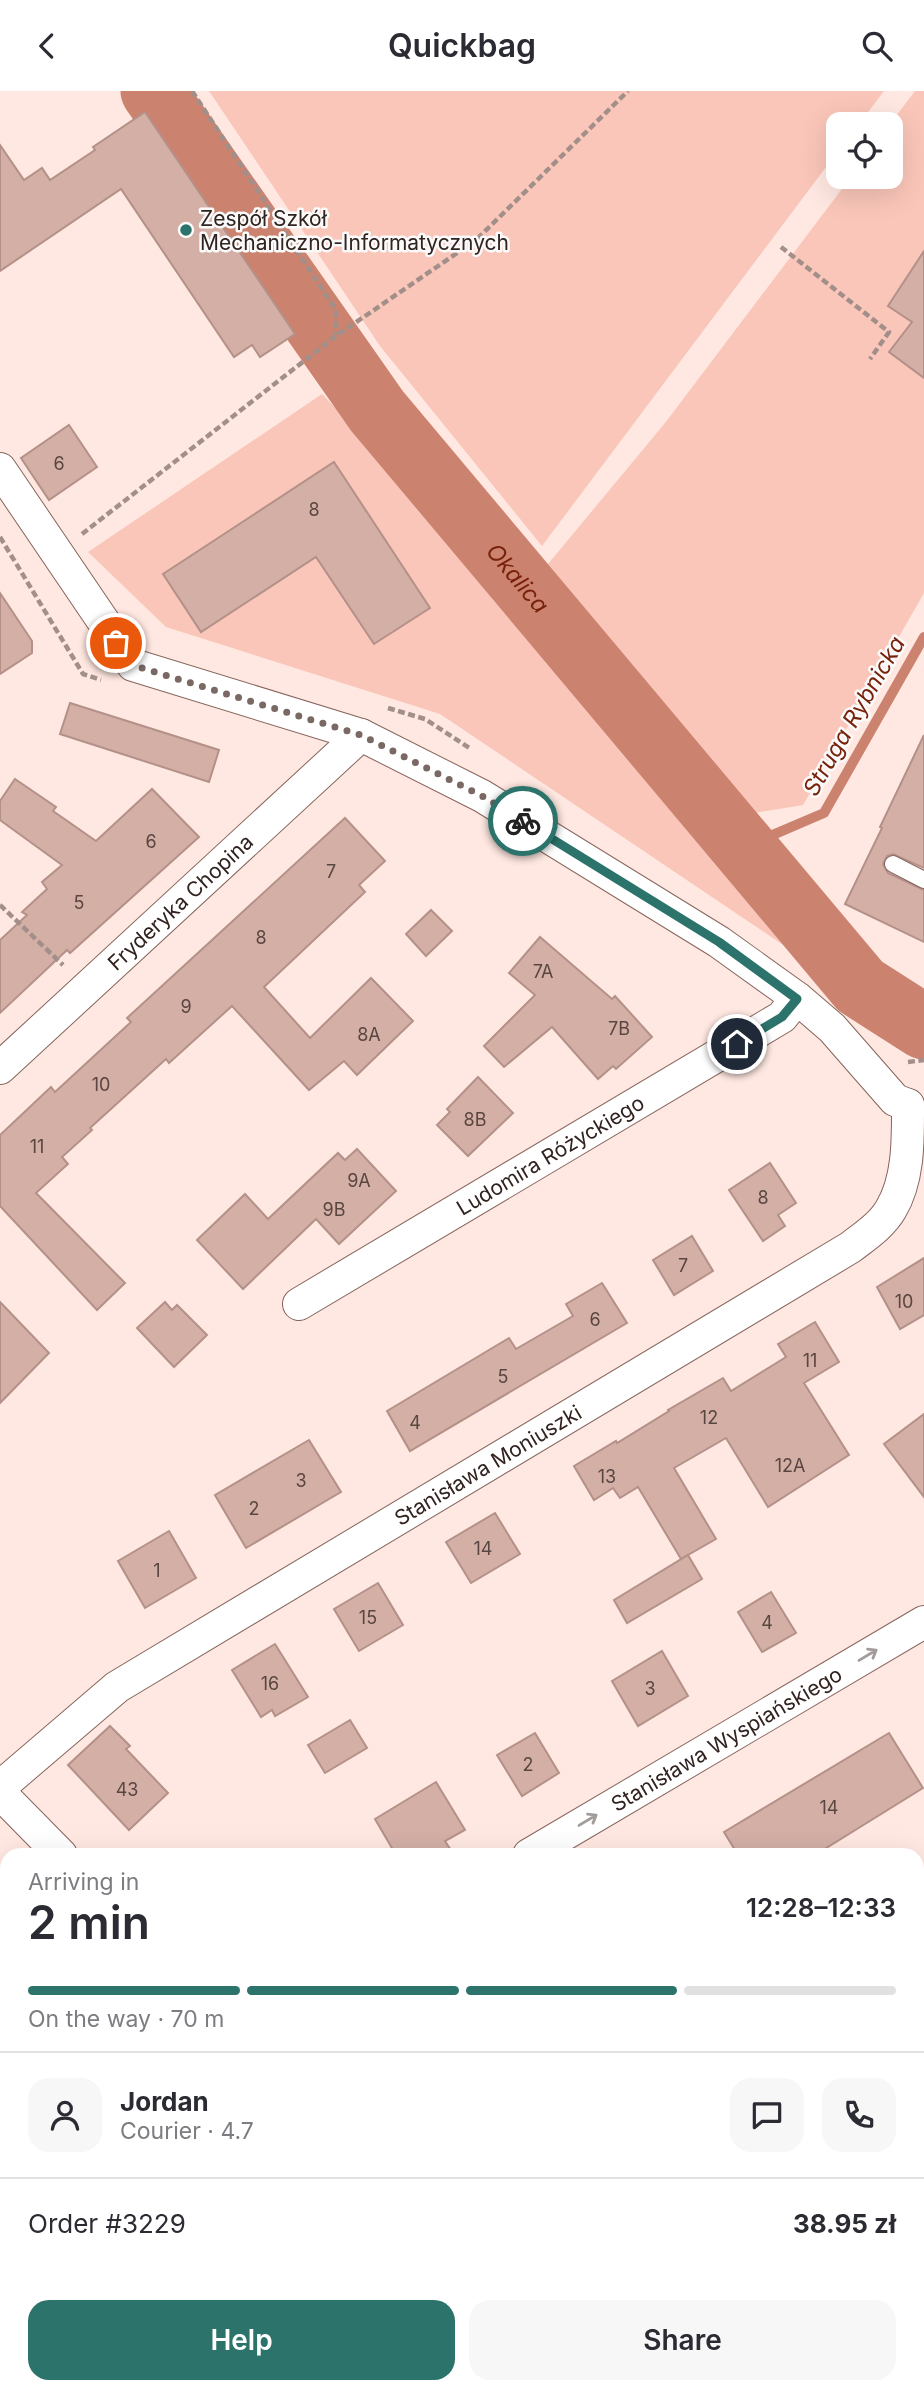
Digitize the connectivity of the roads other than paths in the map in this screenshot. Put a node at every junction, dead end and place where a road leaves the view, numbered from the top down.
1 (0, 469) edge
2 (361, 735) junction
3 (893, 864) dead end
4 (924, 880) edge
5 (797, 999) junction
6 (0, 1068) edge
7 (916, 1103) edge
8 (299, 1304) dead end
9 (924, 1622) edge
10 (0, 1787) edge
11 (0, 1793) edge
12 (54, 1848) edge
13 (541, 1848) edge

1 - 2 street
2 - 5 street
2 - 6 street, Fryderyka Chopina
3 - 4 lane
5 - 7 street
5 - 8 street, Ludomira Różyckiego
7 - 10 street, Stanisława Moniuszki
13 -> 9 street, Stanisława Wyspiańskiego
11 - 12 street

